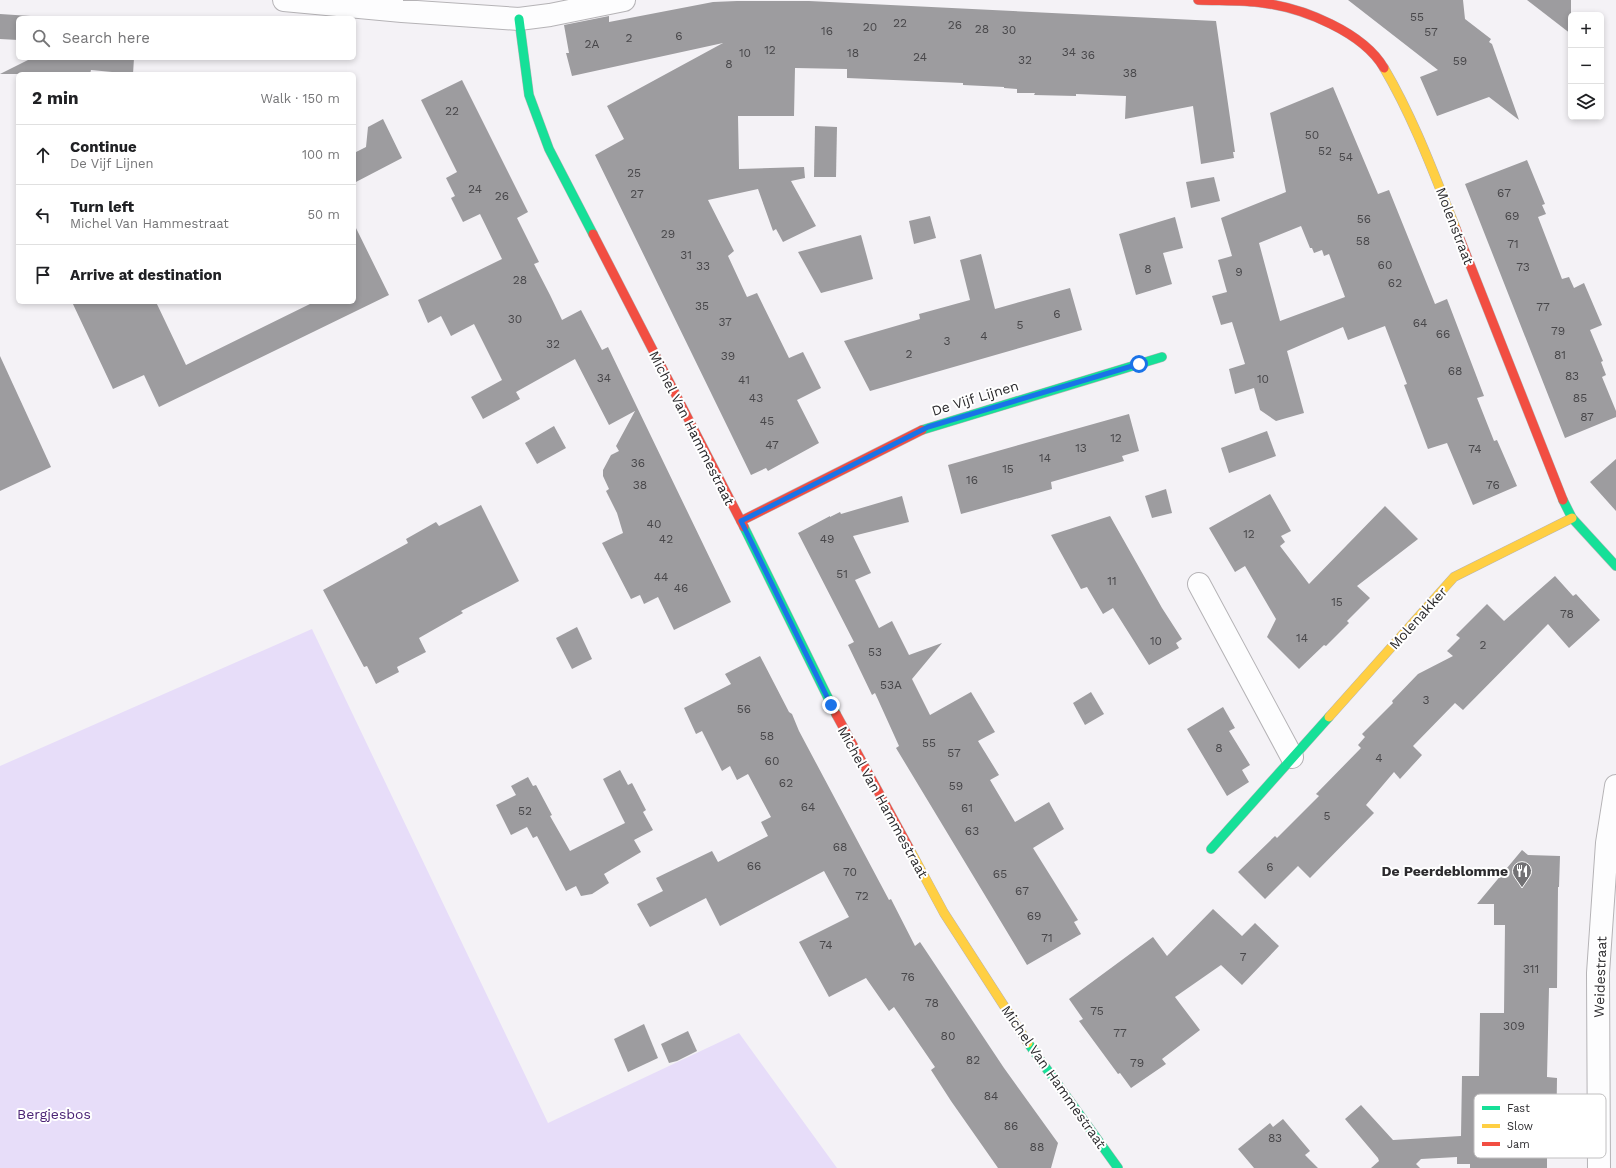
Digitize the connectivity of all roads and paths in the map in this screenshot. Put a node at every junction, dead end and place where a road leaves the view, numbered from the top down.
1 (284, 0) edge
2 (624, 0) edge
3 (1198, 0) edge
4 (471, 8) edge
5 (519, 18) junction
6 (1162, 356) dead end
7 (1572, 518) junction
8 (741, 521) junction
9 (1616, 566) edge
10 (1199, 584) dead end
11 (1292, 758) junction
12 (1616, 786) edge
13 (1211, 849) dead end
14 (1599, 1094) edge
15 (1599, 1158) edge
16 (1118, 1168) edge
17 (1599, 1168) edge

1 - 4 street
2 - 5 street
3 - 7 street, Molenstraat
4 - 5 street
5 - 8 street, Michel Van Hammestraat
6 - 8 street, De Vijf Lijnen
7 - 9 street, Molenstraat
7 - 11 street, Molenakker
8 - 16 street, Michel Van Hammestraat
10 - 11 street
11 - 13 street, Molenakker
12 - 14 street, Weidestraat
15 - 17 street, Weidestraat

